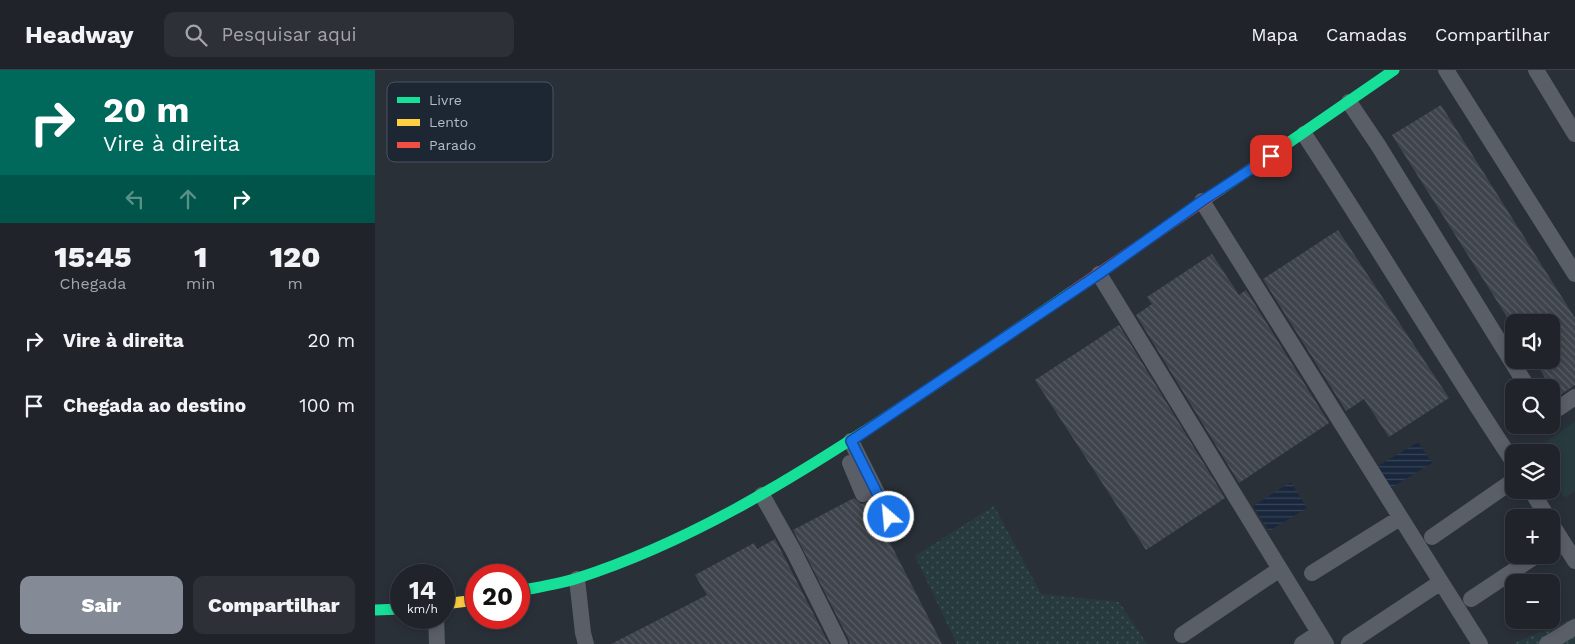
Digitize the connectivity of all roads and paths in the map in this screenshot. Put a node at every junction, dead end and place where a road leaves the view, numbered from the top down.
1 (1394, 70) edge
2 (1446, 70) edge
3 (1536, 70) edge
4 (1349, 102) junction
5 (1304, 134) junction
6 (1575, 134) edge
7 (1202, 201) junction
8 (1099, 274) junction
9 (1575, 274) edge
10 (1521, 379) edge
11 (1575, 398) edge
12 (1560, 407) edge
13 (846, 444) junction
14 (1505, 449) edge
15 (1505, 486) edge
16 (863, 494) dead end
17 (763, 495) junction
18 (889, 517) dead end
19 (1400, 518) junction
20 (1432, 536) dead end
21 (1560, 546) edge
22 (1575, 561) edge
23 (1524, 564) edge
24 (1280, 569) junction
25 (1312, 573) dead end
26 (577, 578) junction
27 (1441, 582) junction
28 (530, 589) edge
29 (1471, 599) dead end
30 (390, 609) edge
31 (375, 610) edge
32 (1575, 627) edge
33 (436, 629) edge
34 (1182, 635) dead end
35 (1323, 639) edge
36 (1349, 643) edge
37 (437, 644) edge
38 (585, 644) edge
39 (840, 644) edge
40 (1302, 644) edge
41 (1480, 644) edge
42 (1547, 644) edge

1 - 4 street
2 - 9 lane
3 - 6 lane
4 - 5 street
4 - 10 lane
5 - 7 street
5 - 14 lane
7 - 8 street
7 - 19 lane
8 - 13 street
8 - 24 lane
11 - 12 lane
13 - 16 lane
13 - 17 street
13 - 18 lane
15 - 20 lane
17 - 26 street
17 - 39 lane
19 - 25 lane
19 - 27 lane
21 - 22 lane
23 - 29 lane
24 - 34 lane
24 - 35 lane
26 - 28 street
26 - 38 lane
27 - 36 lane
27 - 41 lane
30 - 31 street
32 - 42 lane
33 - 37 lane
35 - 40 lane

